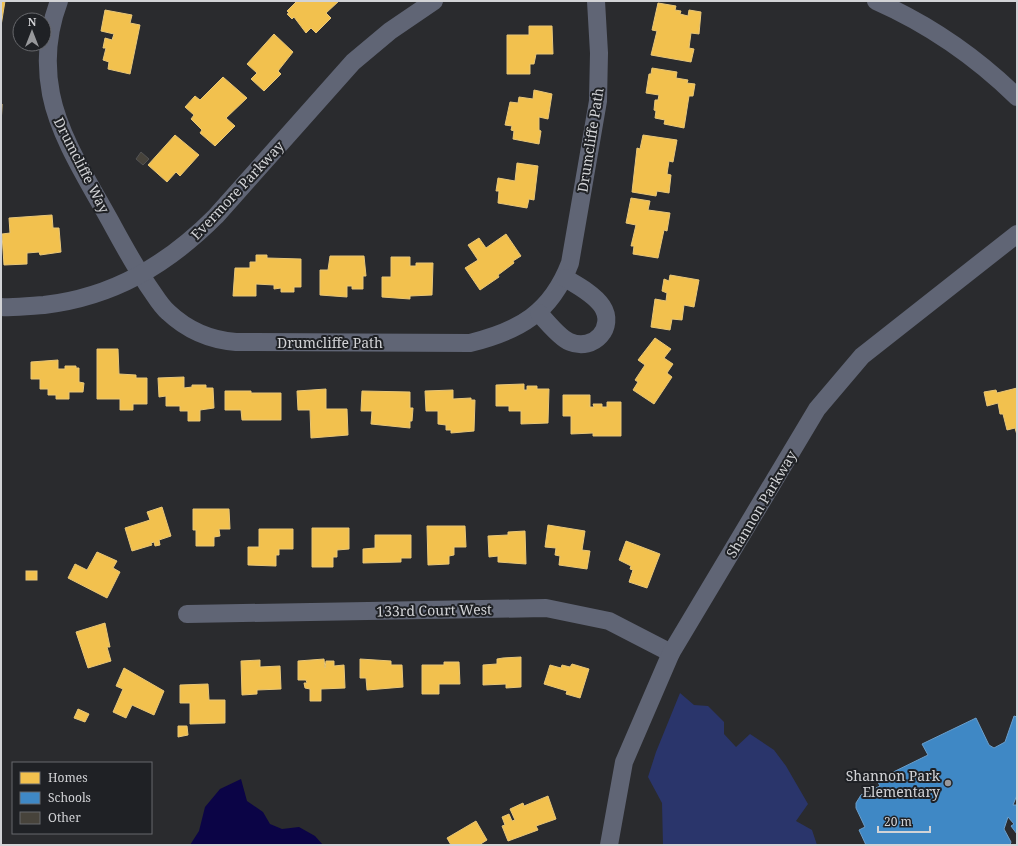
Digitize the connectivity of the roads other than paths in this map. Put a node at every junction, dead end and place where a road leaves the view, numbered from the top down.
1 (59, 1) edge
2 (434, 1) edge
3 (596, 1) edge
4 (876, 1) edge
5 (1017, 97) edge
6 (1017, 234) edge
7 (140, 275) junction
8 (565, 278) junction
9 (1, 307) edge
10 (539, 313) junction
11 (187, 614) dead end
12 (671, 653) junction
13 (609, 845) edge

1 - 7 street, Drumcliffe Way
2 - 7 street, Evermore Parkway
3 - 8 street, Drumcliffe Path
4 - 5 street
6 - 12 street, Shannon Parkway
7 - 9 street, Evermore Parkway
7 - 10 street, Drumcliffe Path
8 - 10 street, Drumcliffe Path
8 - 10 street
11 - 12 street, 133rd Court West
12 - 13 street, Shannon Parkway

